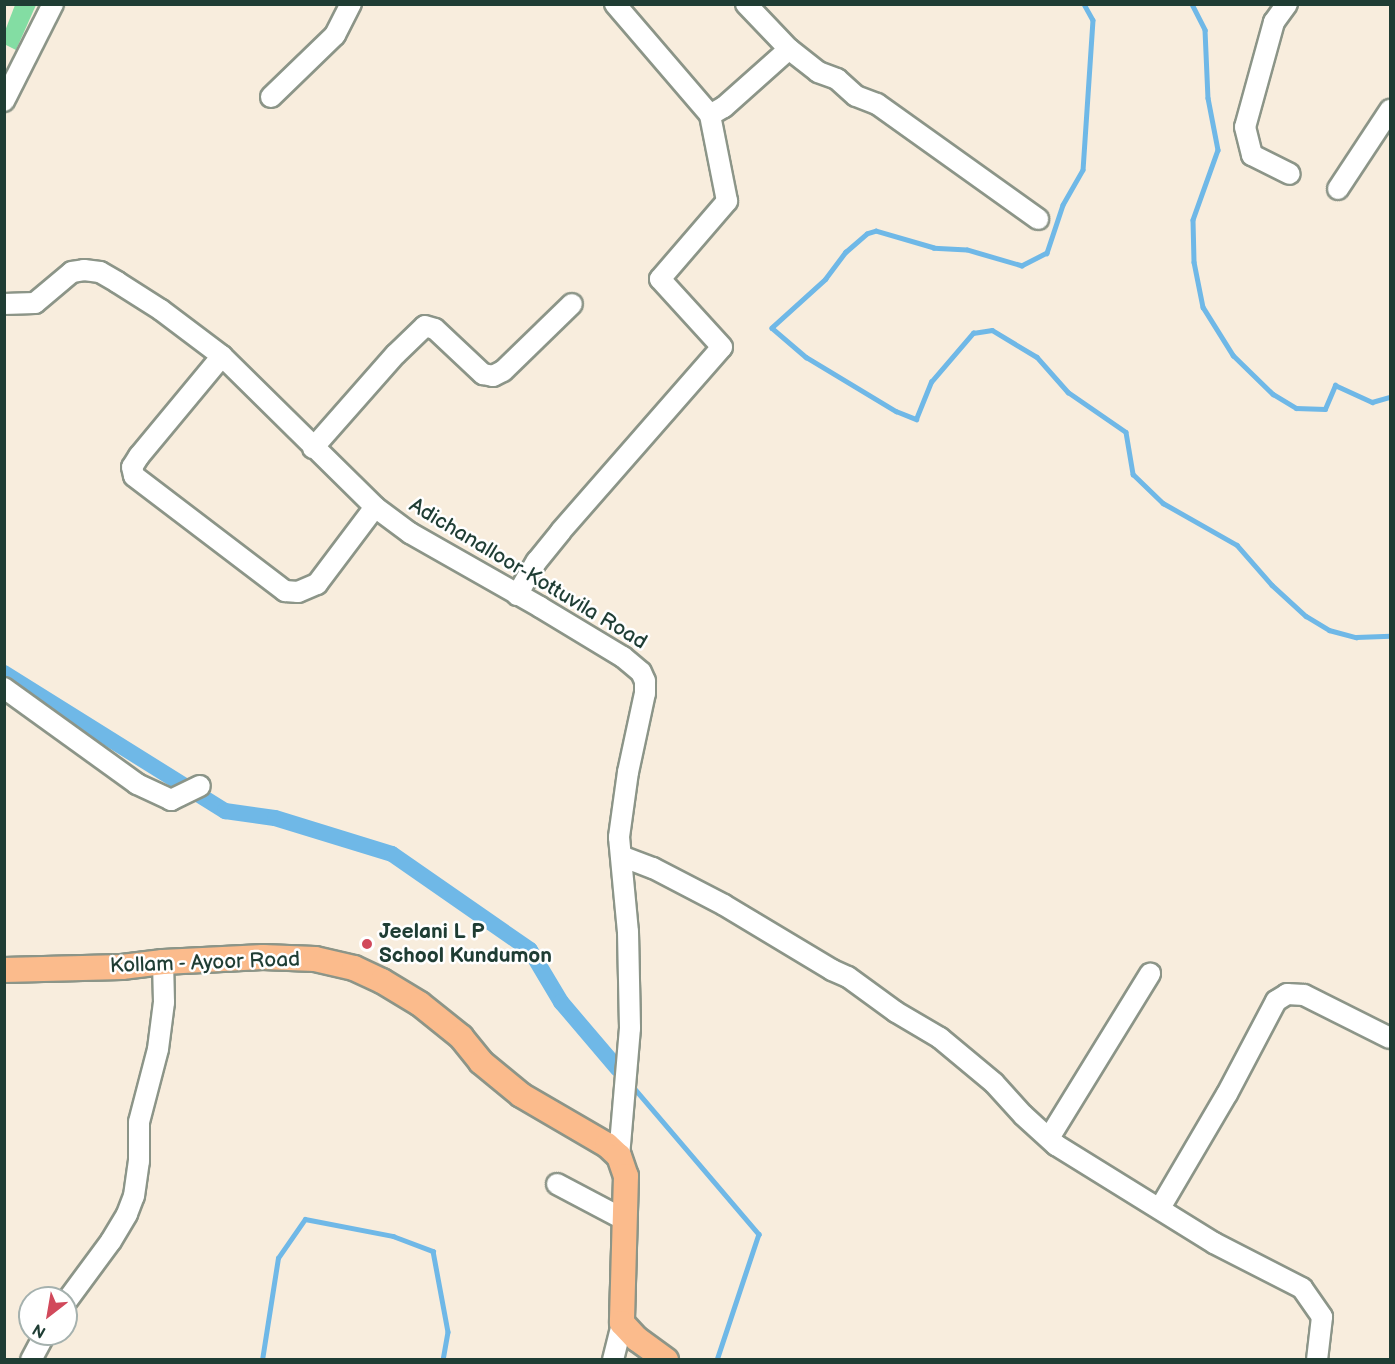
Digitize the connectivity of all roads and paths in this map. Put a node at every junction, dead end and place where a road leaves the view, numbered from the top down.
1 (52, 4) edge
2 (351, 4) edge
3 (615, 4) edge
4 (746, 4) edge
5 (1287, 4) edge
6 (789, 50) junction
7 (271, 97) dead end
8 (4, 101) edge
9 (1390, 111) edge
10 (710, 115) junction
11 (1290, 174) dead end
12 (1338, 189) dead end
13 (1038, 219) dead end
14 (4, 304) edge
15 (572, 304) dead end
16 (222, 356) junction
17 (314, 448) junction
18 (375, 507) junction
19 (517, 595) junction
20 (4, 688) edge
21 (200, 786) dead end
22 (621, 856) junction
23 (163, 962) junction
24 (4, 970) edge
25 (1150, 974) dead end
26 (1390, 1038) edge
27 (1049, 1138) junction
28 (619, 1156) junction
29 (557, 1184) dead end
30 (1160, 1208) junction
31 (625, 1220) junction
32 (78, 1286) edge
33 (622, 1323) junction
34 (613, 1359) edge
35 (666, 1359) edge
36 (1317, 1359) edge

1 - 8 street
2 - 7 street
3 - 10 street
4 - 6 street
5 - 11 street
6 - 10 street
6 - 13 street
9 - 12 street
10 - 19 street
14 - 16 street, Adichanalloor-Kottuvila Road
15 - 17 street
16 - 17 street, Adichanalloor-Kottuvila Road
16 - 18 street
17 - 18 street, Adichanalloor-Kottuvila Road
18 - 19 street, Adichanalloor-Kottuvila Road
19 - 22 street, Adichanalloor-Kottuvila Road
20 - 21 street
22 - 27 street
22 - 28 street, Adichanalloor-Kottuvila Road
23 - 24 main road, Kollam - Ayoor Road
23 - 28 main road, Kollam - Ayoor Road
23 - 32 street
25 - 27 street
26 - 30 street
27 - 30 street
28 - 31 main road
29 - 31 street
30 - 36 street
31 - 33 main road
33 - 34 street
33 - 35 main road

